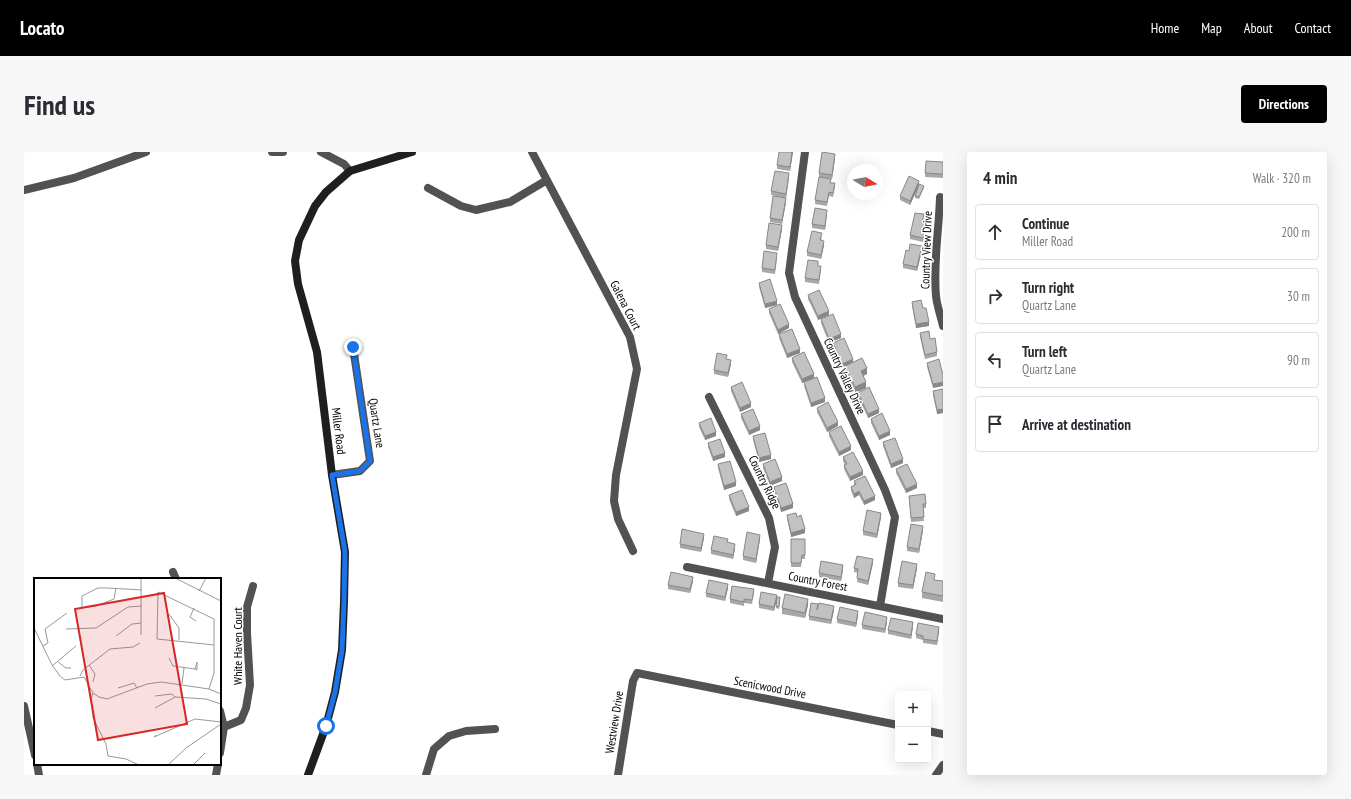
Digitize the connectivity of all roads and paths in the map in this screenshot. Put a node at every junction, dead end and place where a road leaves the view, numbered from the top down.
1 (146, 152) edge
2 (272, 152) edge
3 (283, 152) edge
4 (321, 152) edge
5 (412, 152) edge
6 (532, 152) edge
7 (805, 152) edge
8 (350, 171) junction
9 (547, 180) junction
10 (428, 188) dead end
11 (24, 190) edge
12 (941, 198) edge
13 (943, 326) edge
14 (353, 347) dead end
15 (709, 397) dead end
16 (332, 475) junction
17 (633, 551) dead end
18 (687, 567) dead end
19 (768, 584) junction
20 (253, 586) dead end
21 (880, 606) junction
22 (943, 619) edge
23 (637, 673) joint
24 (24, 706) edge
25 (221, 714) edge
26 (895, 724) edge
27 (224, 727) junction
28 (495, 729) dead end
29 (931, 732) edge
30 (943, 734) edge
31 (221, 746) edge
32 (34, 751) edge
33 (37, 765) edge
34 (218, 765) edge
35 (943, 766) edge
36 (40, 775) edge
37 (216, 775) edge
38 (308, 775) edge
39 (426, 775) edge
40 (618, 775) edge
41 (936, 775) edge

1 - 11 street
2 - 3 street
4 - 8 street
5 - 8 street, Miller Road
6 - 9 street, Galena Court
7 - 21 street, Country Valley Drive
8 - 16 street, Miller Road
9 - 10 street
9 - 17 street, Galena Court
12 - 13 street, Country View Drive
14 - 16 street, Quartz Lane
15 - 19 street, Country Ridge
16 - 38 street, Miller Road
18 - 19 street, Country Forest
19 - 21 street, Country Forest
20 - 27 street, White Haven Court
21 - 22 street, Country Forest
23 - 26 street, Scenicwood Drive
23 - 40 street, Westview Drive
24 - 32 street
25 - 27 street
27 - 31 street
28 - 39 street
29 - 30 street
33 - 36 street
34 - 37 street
35 - 41 street

